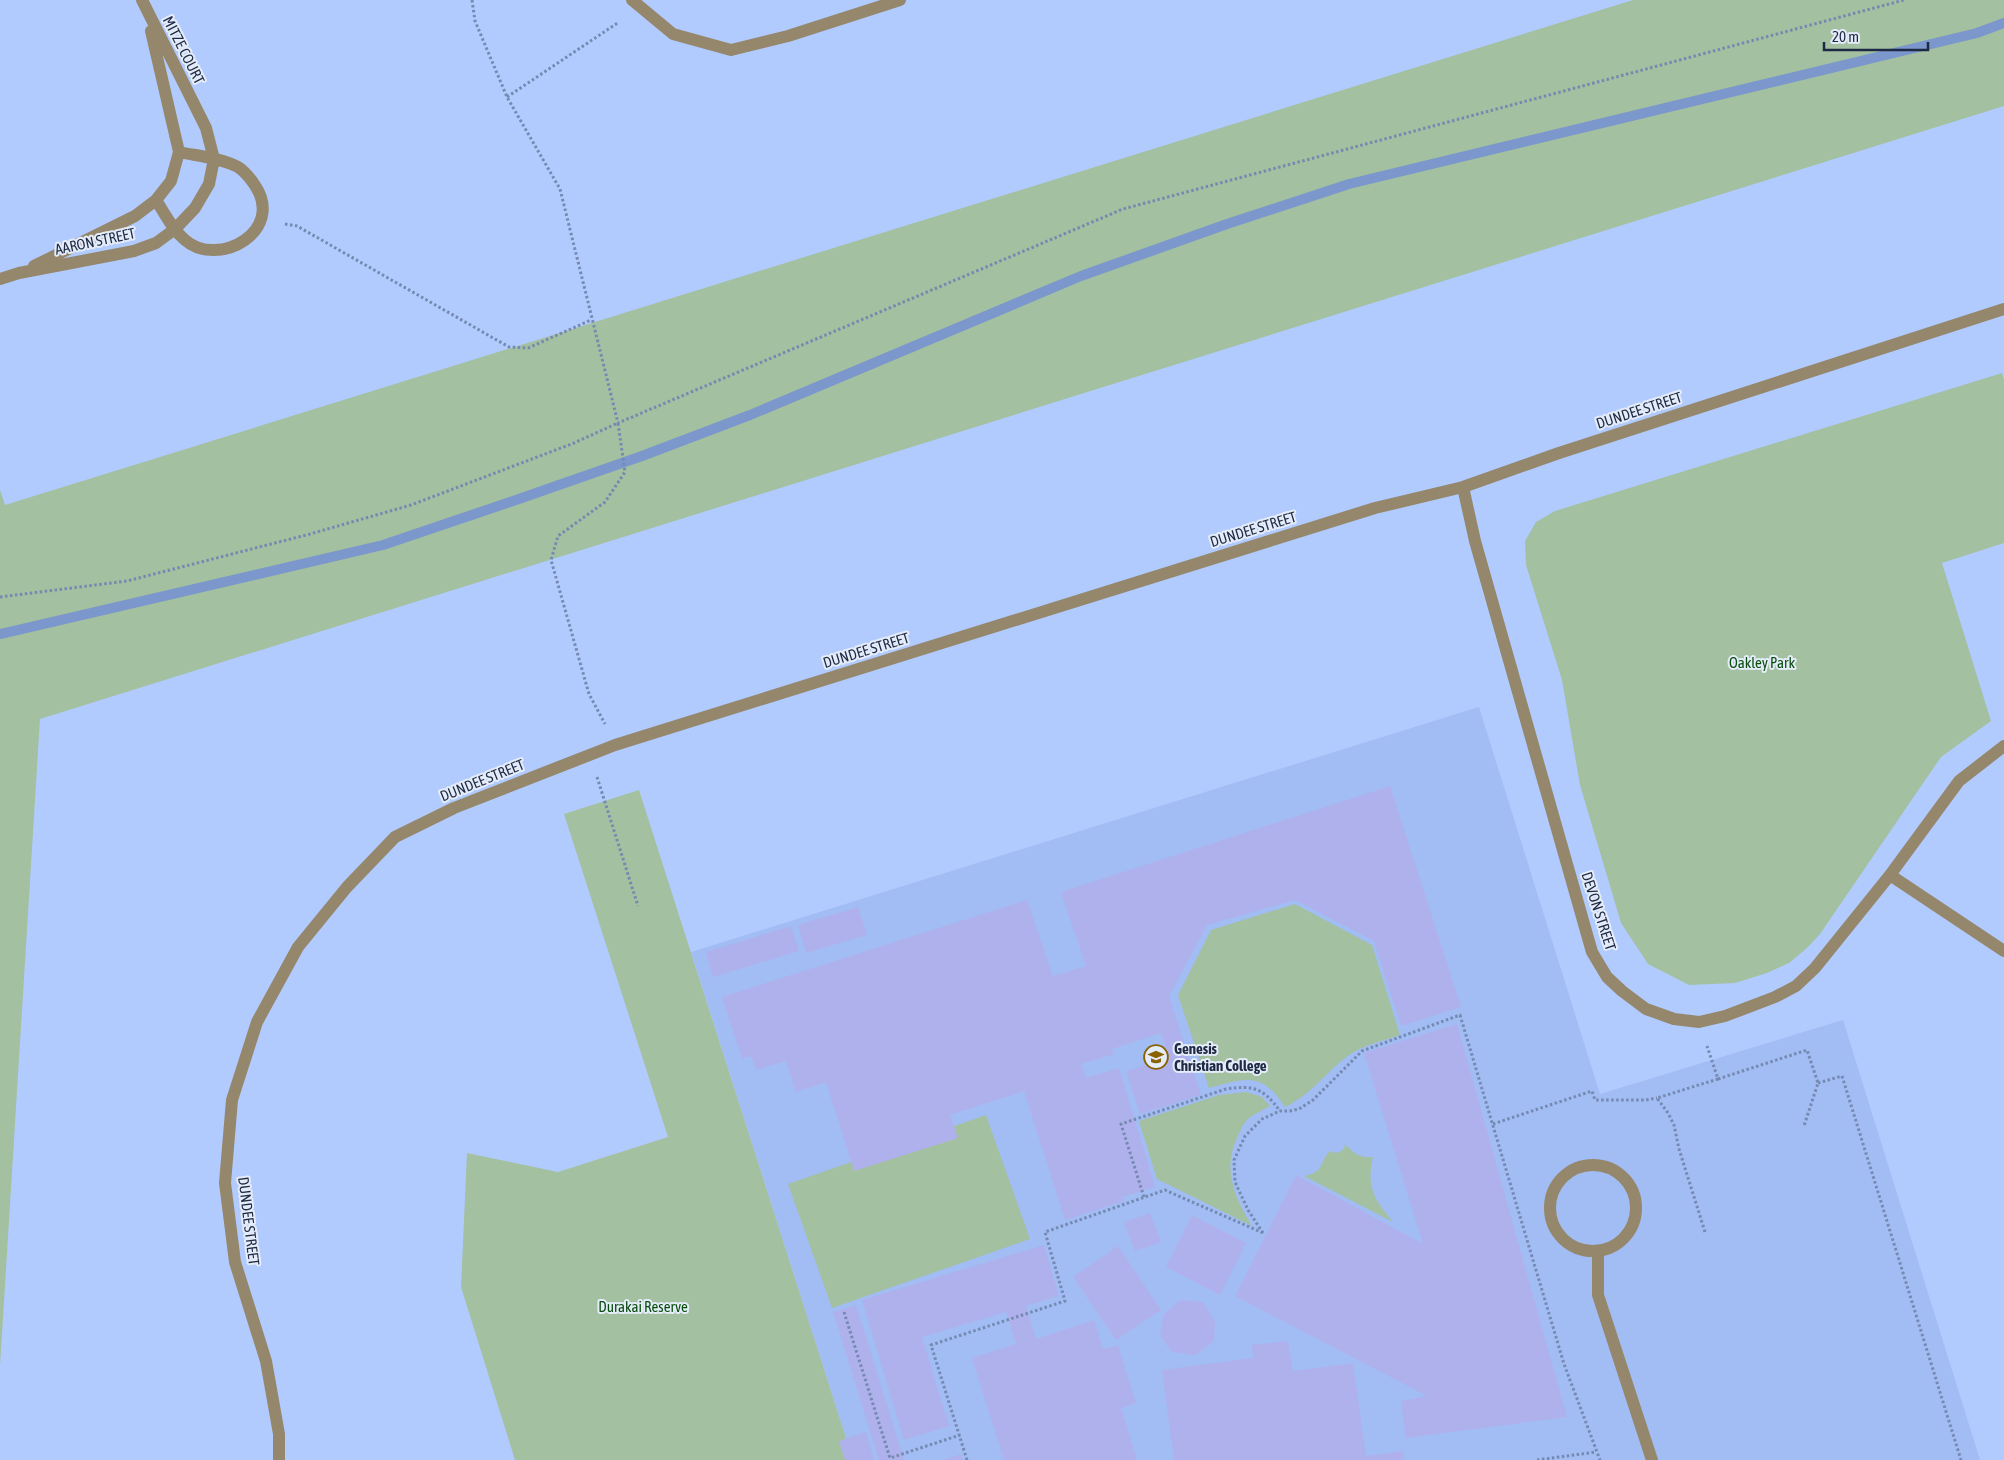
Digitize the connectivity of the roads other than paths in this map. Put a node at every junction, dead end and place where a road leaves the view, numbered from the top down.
1 (900, 0) edge
2 (636, 3) edge
3 (145, 6) edge
4 (179, 152) junction
5 (214, 159) junction
6 (172, 181) joint
7 (156, 200) junction
8 (195, 208) joint
9 (175, 229) junction
10 (19, 273) junction
11 (0, 279) edge
12 (2004, 309) edge
13 (1463, 487) junction
14 (2004, 746) edge
15 (1890, 875) junction
16 (2004, 951) edge
17 (1598, 1251) junction
18 (279, 1460) edge
19 (1652, 1460) edge

1 - 2 street
3 - 4 street, MITZE COURT
3 - 5 street, MITZE COURT
4 - 5 street
4 - 6 street, MITZE COURT
5 - 8 street, MITZE COURT
5 - 9 street
6 - 7 street, AARON STREET
7 - 9 street
7 - 10 street, AARON STREET
8 - 9 street, AARON STREET
9 - 10 street, AARON STREET
10 - 11 street, AARON STREET
12 - 13 street, DUNDEE STREET
13 - 15 street, DEVON STREET
13 - 18 street, DUNDEE STREET
14 - 15 street, DEVON STREET
15 - 16 street
17 - 17 street
17 - 19 street

